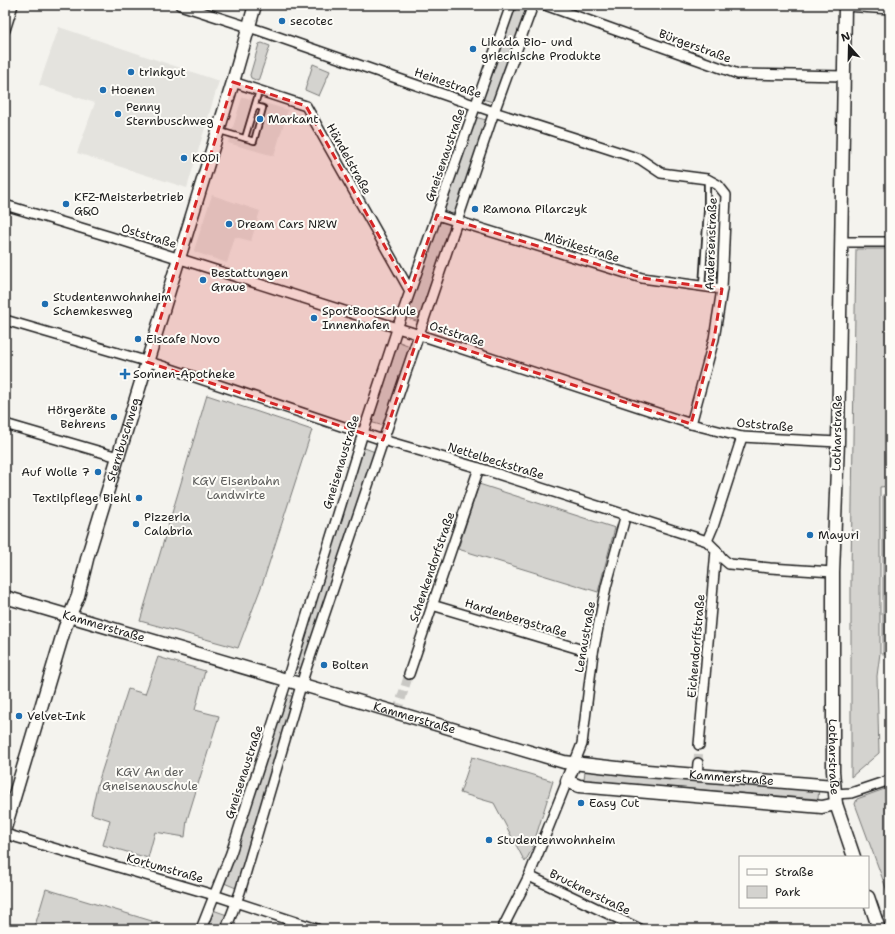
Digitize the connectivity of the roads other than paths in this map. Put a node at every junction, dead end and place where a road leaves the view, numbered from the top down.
1 (13, 5) edge
2 (180, 5) edge
3 (255, 5) edge
4 (510, 5) edge
5 (533, 5) edge
6 (545, 5) edge
7 (845, 6) edge
8 (890, 9) edge
9 (248, 27) junction
10 (5, 30) edge
11 (843, 76) junction
12 (233, 82) junction
13 (259, 91) junction
14 (475, 105) junction
15 (255, 106) junction
16 (494, 112) junction
17 (218, 131) junction
18 (245, 138) junction
19 (707, 179) junction
20 (5, 205) edge
21 (437, 215) junction
22 (457, 221) junction
23 (841, 242) junction
24 (890, 242) edge
25 (179, 258) junction
26 (702, 287) junction
27 (722, 289) junction
28 (410, 291) junction
29 (5, 320) edge
30 (397, 327) junction
31 (419, 334) junction
32 (148, 362) junction
33 (5, 424) edge
34 (691, 424) junction
35 (363, 433) junction
36 (742, 437) junction
37 (383, 440) junction
38 (838, 442) junction
39 (118, 457) junction
40 (479, 468) junction
41 (626, 514) junction
42 (707, 541) junction
43 (716, 550) junction
44 (833, 572) junction
45 (5, 597) edge
46 (432, 605) junction
47 (71, 616) junction
48 (593, 653) junction
49 (409, 674) tunnel mouth
50 (287, 680) junction
51 (301, 684) junction
52 (699, 745) tunnel mouth
53 (574, 764) junction
54 (890, 780) edge
55 (567, 781) junction
56 (834, 795) junction
57 (5, 828) edge
58 (5, 834) edge
59 (854, 856) edge
60 (529, 876) junction
61 (214, 895) junction
62 (869, 901) edge
63 (236, 903) junction
64 (201, 929) edge
65 (226, 929) edge
66 (316, 929) edge
67 (502, 929) edge
68 (640, 929) edge
69 (879, 929) edge

1 - 10 street
2 - 9 street, Heinestraße
3 - 9 street, Sternbuschweg
4 - 14 street, Gneisenaustraße
5 - 16 street
6 - 11 street, Bürgerstraße
7 - 8 street
7 - 11 street, Lotharstraße
9 - 12 street, Sternbuschweg
9 - 14 street, Heinestraße
11 - 23 street, Lotharstraße
12 - 13 street, Händelstraße
12 - 17 street, Sternbuschweg
13 - 15 lane
13 - 28 street, Händelstraße
14 - 16 street, Heinestraße
14 - 21 street, Gneisenaustraße
15 - 18 lane
15 - 18 lane
16 - 19 street, Heinestraße
16 - 22 street
17 - 18 lane
17 - 25 street, Sternbuschweg
19 - 26 lane, Andersenstraße
19 - 27 street, Andersenstraße
20 - 25 street, Oststraße
21 - 22 street, Mörikestraße
21 - 28 street, Gneisenaustraße
22 - 26 street, Mörikestraße
22 - 31 street
23 - 24 street
23 - 38 street, Lotharstraße
25 - 30 street, Oststraße
25 - 32 street, Sternbuschweg
26 - 27 street, Mörikestraße
27 - 34 street, Andersenstraße
28 - 30 street, Gneisenaustraße
29 - 32 street, Nettelbeckstraße
30 - 31 street, Oststraße
30 - 35 street, Gneisenaustraße
31 - 34 street, Oststraße
31 - 37 street
32 - 35 street, Nettelbeckstraße
32 - 39 street, Sternbuschweg
33 - 39 street
34 - 36 street, Oststraße
35 - 37 street, Nettelbeckstraße
35 - 50 street, Gneisenaustraße
36 - 38 street, Oststraße
36 - 42 street
37 - 40 street, Nettelbeckstraße
37 - 51 street
38 - 44 street, Lotharstraße
39 - 47 street, Sternbuschweg
40 - 41 street, Nettelbeckstraße
40 - 46 street, Schenkendorfstraße
41 - 42 street, Nettelbeckstraße
41 - 48 street, Lenaustraße
42 - 43 street, Nettelbeckstraße
43 - 44 street, Nettelbeckstraße
43 - 52 street, Eichendorffstraße
44 - 56 street, Lotharstraße
45 - 47 street, Kammerstraße
46 - 48 street, Hardenbergstraße
46 - 49 street, Schenkendorfstraße
47 - 50 street, Kammerstraße
47 - 57 street, Sternbuschweg
48 - 53 street, Lenaustraße
50 - 51 street, Kammerstraße
50 - 61 street, Gneisenaustraße
51 - 53 street, Kammerstraße
51 - 63 street
53 - 55 street
53 - 56 street, Kammerstraße
54 - 56 street, Kammerstraße
55 - 56 street, Kammerstraße
55 - 60 street
56 - 59 street, Lotharstraße
58 - 61 street, Kortumstraße
60 - 67 street
60 - 68 street, Brucknerstraße
61 - 63 street, Kortumstraße
61 - 64 street, Gneisenaustraße
62 - 69 street
63 - 65 street
63 - 66 street, Kortumstraße

